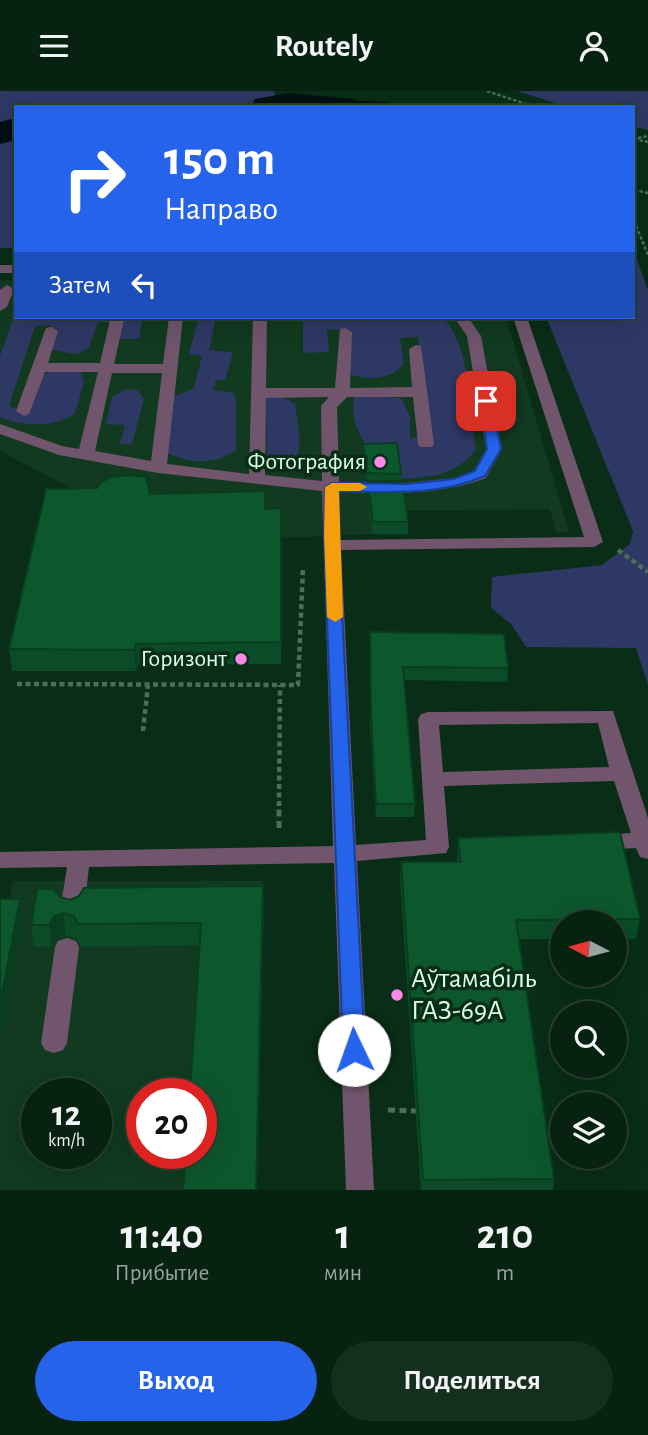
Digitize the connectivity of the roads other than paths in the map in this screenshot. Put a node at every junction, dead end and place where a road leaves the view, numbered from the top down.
1 (7, 289) edge
2 (0, 307) edge
3 (176, 319) edge
4 (260, 319) edge
5 (462, 319) edge
6 (521, 319) edge
7 (117, 320) dead end
8 (51, 331) dead end
9 (345, 333) dead end
10 (416, 349) dead end
11 (39, 367) junction
12 (106, 368) junction
13 (169, 369) junction
14 (420, 392) junction
15 (257, 393) junction
16 (342, 393) junction
17 (24, 411) dead end
18 (0, 429) edge
19 (426, 445) dead end
20 (86, 455) junction
21 (158, 468) junction
22 (257, 480) junction
23 (332, 487) junction
24 (332, 545) junction
25 (622, 774) junction
26 (433, 779) junction
27 (575, 842) edge
28 (465, 846) edge
29 (646, 846) edge
30 (438, 847) junction
31 (345, 855) junction
32 (0, 860) edge
33 (79, 860) junction
34 (72, 911) edge
35 (66, 947) dead end
36 (54, 1043) dead end
37 (360, 1190) edge

1 - 2 lane
3 - 13 lane
4 - 15 lane
5 - 23 lane
6 - 24 lane
7 - 12 lane
8 - 11 lane
9 - 16 lane
10 - 14 lane
11 - 12 lane
11 - 17 lane
12 - 13 lane
12 - 20 lane
13 - 21 lane
14 - 16 lane
14 - 19 lane
15 - 16 lane
15 - 22 lane
16 - 23 lane
18 - 20 lane
20 - 21 lane
21 - 22 lane
22 - 23 lane
23 - 24 lane
24 - 31 lane
25 - 26 lane
25 - 26 lane
25 - 29 lane
26 - 30 lane
27 - 29 lane
28 - 30 lane
30 - 31 lane
31 - 33 lane
31 - 37 lane
32 - 33 lane
33 - 34 lane
35 - 36 lane

